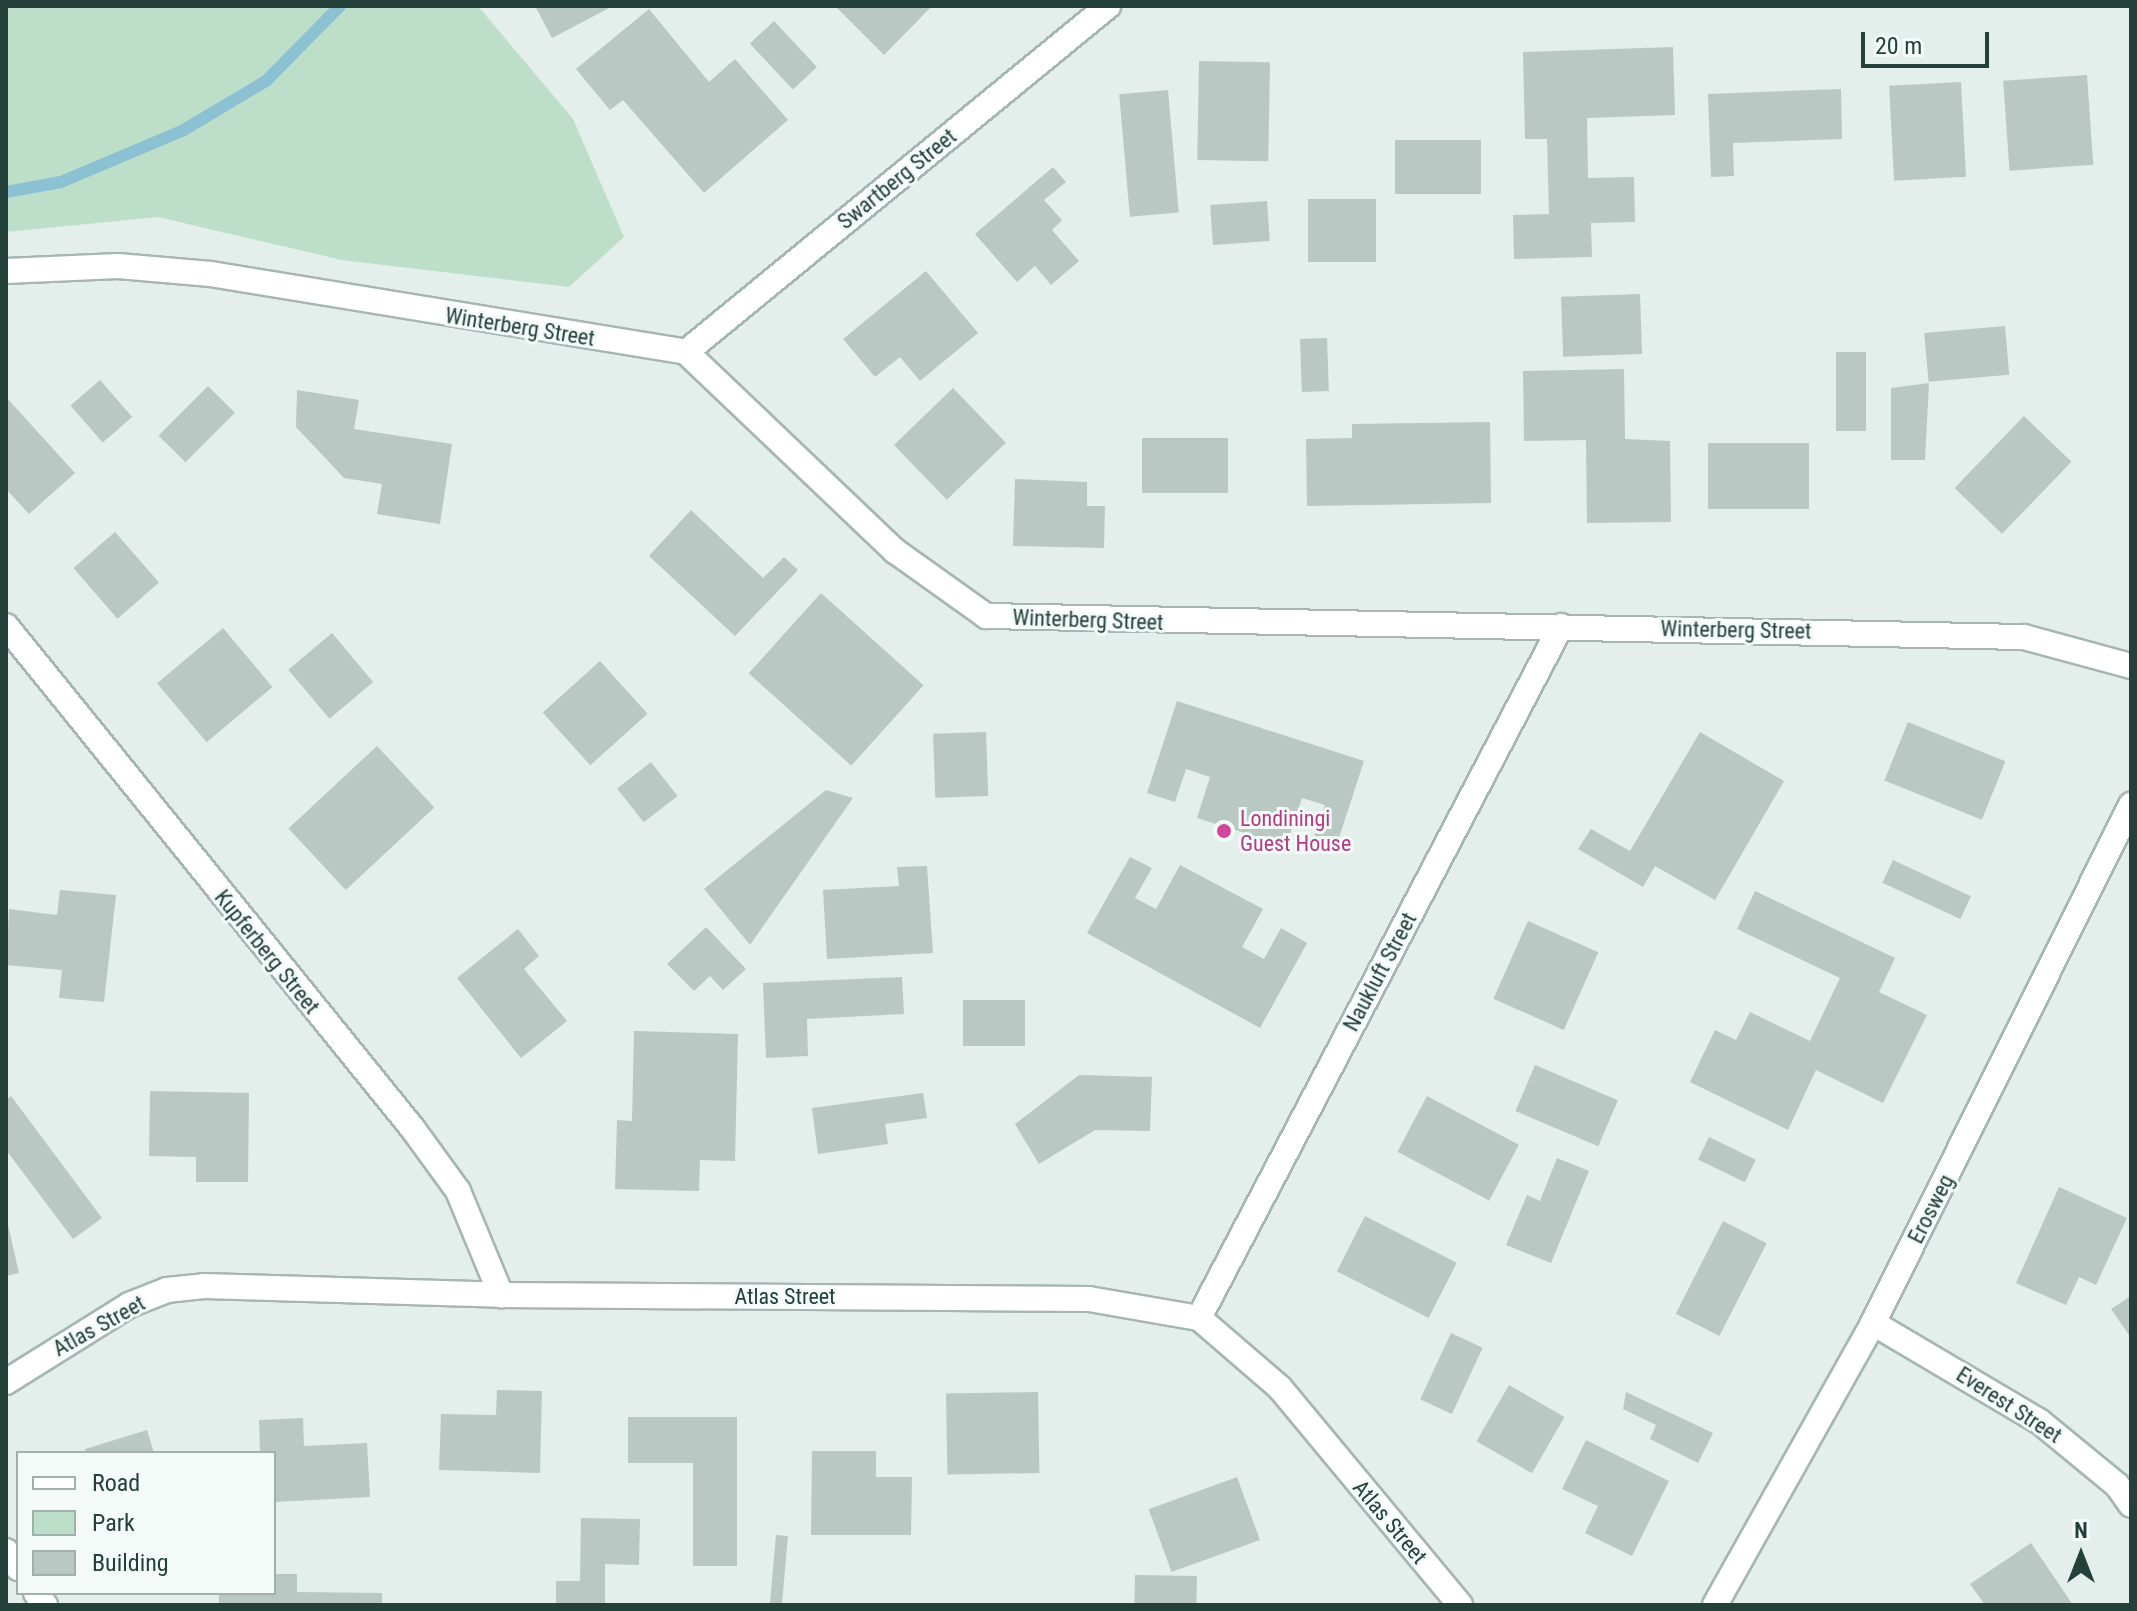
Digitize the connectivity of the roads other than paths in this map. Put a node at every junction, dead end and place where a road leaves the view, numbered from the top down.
1 (1108, 6) edge
2 (6, 271) edge
3 (686, 352) junction
4 (6, 626) edge
5 (1561, 626) junction
6 (2131, 666) edge
7 (2131, 805) edge
8 (501, 1295) junction
9 (1199, 1318) junction
10 (1873, 1323) junction
11 (6, 1382) edge
12 (2131, 1505) edge
13 (1460, 1605) edge
14 (1715, 1605) edge

1 - 3 street, Swartberg Street
2 - 3 street, Winterberg Street
3 - 5 street, Winterberg Street
4 - 8 street, Kupferberg Street
5 - 6 street, Winterberg Street
5 - 9 street, Naukluft Street
7 - 10 street, Erosweg
8 - 9 street, Atlas Street
8 - 11 street, Atlas Street
9 - 13 street, Atlas Street
10 - 12 street, Everest Street
10 - 14 street, Erosweg

